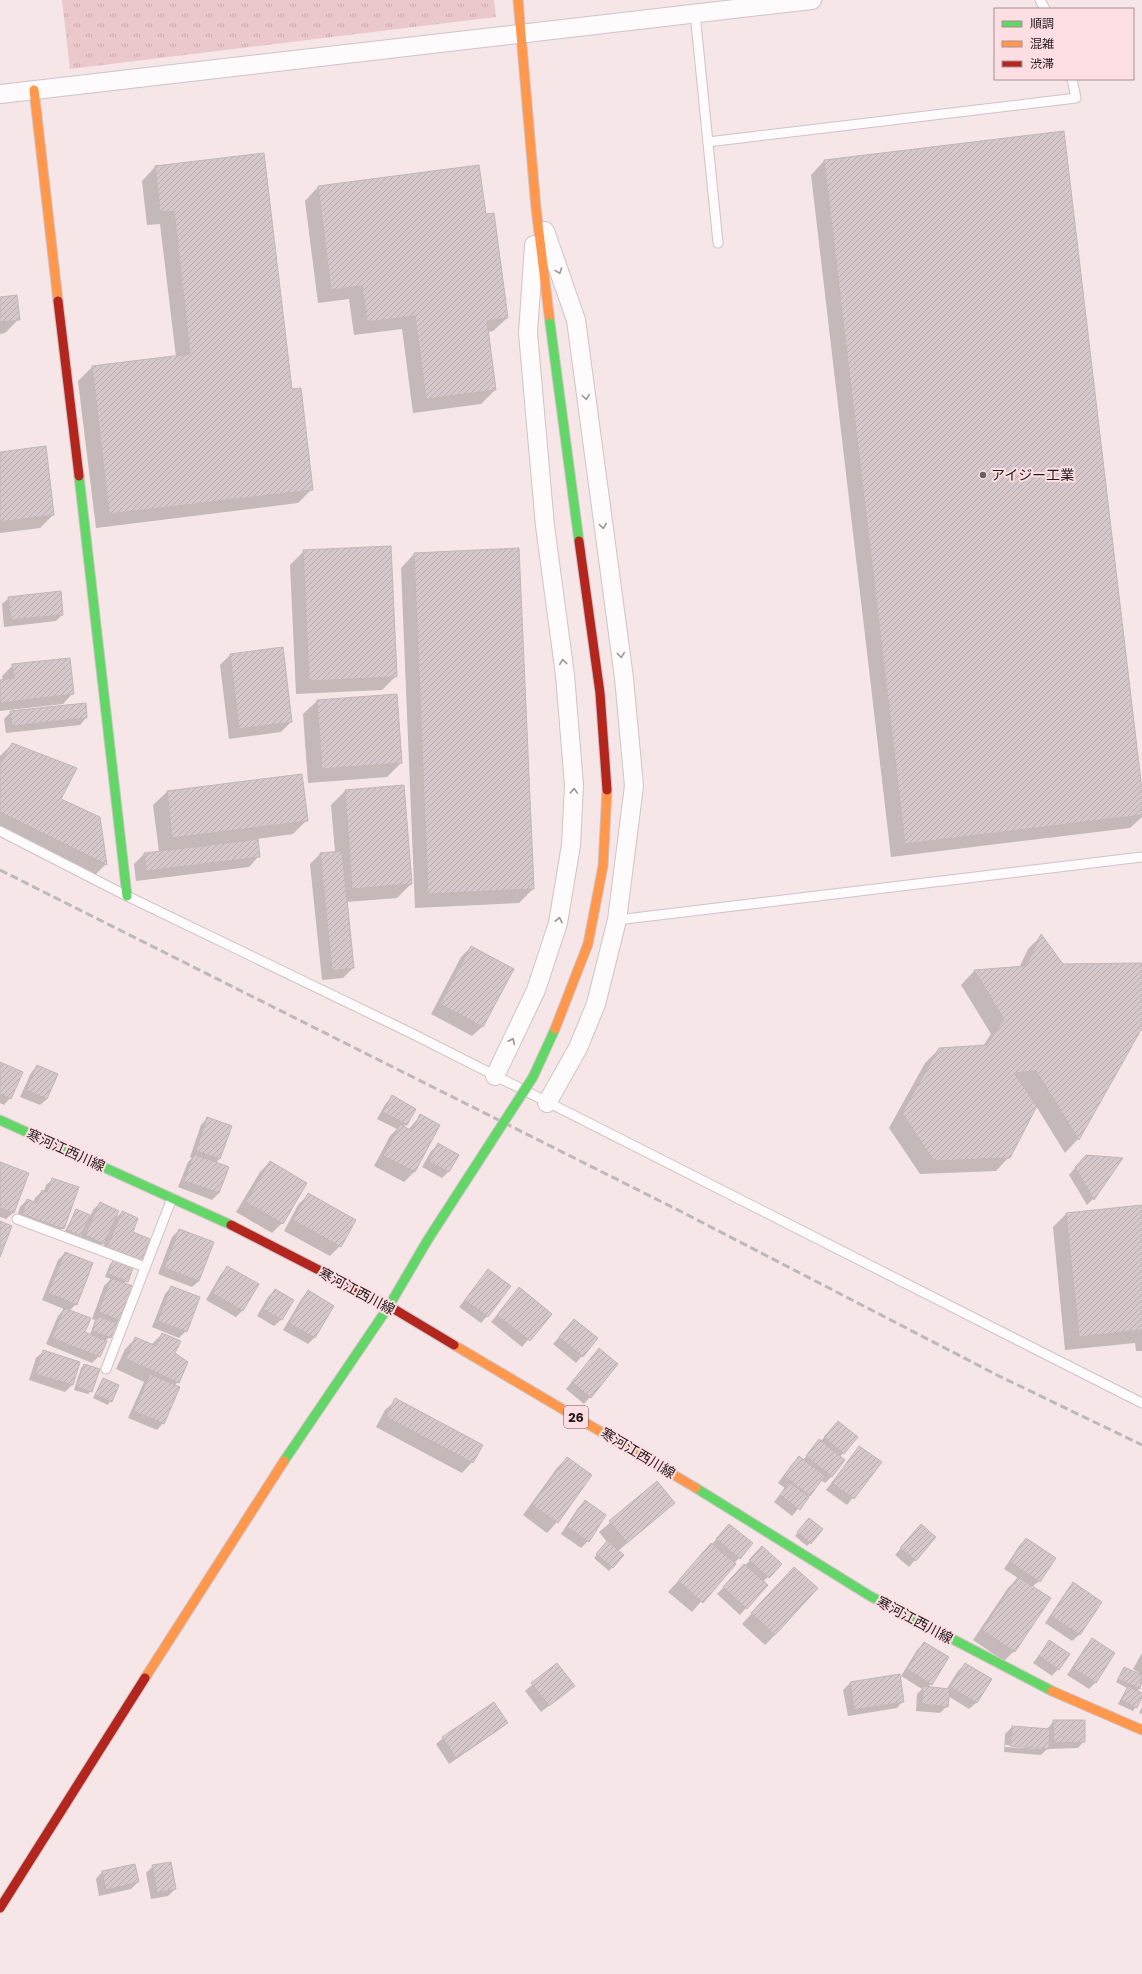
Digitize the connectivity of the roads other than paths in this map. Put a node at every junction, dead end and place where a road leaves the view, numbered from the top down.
1 (518, 0) edge
2 (812, 0) edge
3 (695, 13) junction
4 (522, 33) junction
5 (1072, 80) edge
6 (34, 90) junction
7 (0, 94) edge
8 (708, 142) junction
9 (536, 208) junction
10 (718, 242) dead end
11 (0, 831) edge
12 (1142, 857) edge
13 (127, 896) junction
14 (617, 920) junction
15 (495, 1076) junction
16 (548, 1103) junction
17 (0, 1120) edge
18 (172, 1198) junction
19 (17, 1219) dead end
20 (145, 1267) junction
21 (389, 1306) junction
22 (106, 1369) dead end
23 (1142, 1403) edge
24 (1142, 1730) edge
25 (0, 1908) edge

1 - 4 street
2 - 3 street
3 - 4 street
3 - 8 lane
4 - 6 street
4 - 9 street
5 - 8 lane
6 - 7 street
6 - 13 street
8 - 10 lane
9 -> 14 street
15 -> 9 street
9 - 21 street, bridge
11 - 13 lane
12 - 14 lane
13 - 15 lane
14 - 16 street
15 - 16 lane
16 - 23 lane
17 - 18 street, 寒河江西川線 / 26
18 - 20 lane
18 - 21 street, 寒河江西川線 / 26
19 - 20 lane
20 - 22 lane
21 - 24 street, 寒河江西川線 / 26
21 - 25 street

